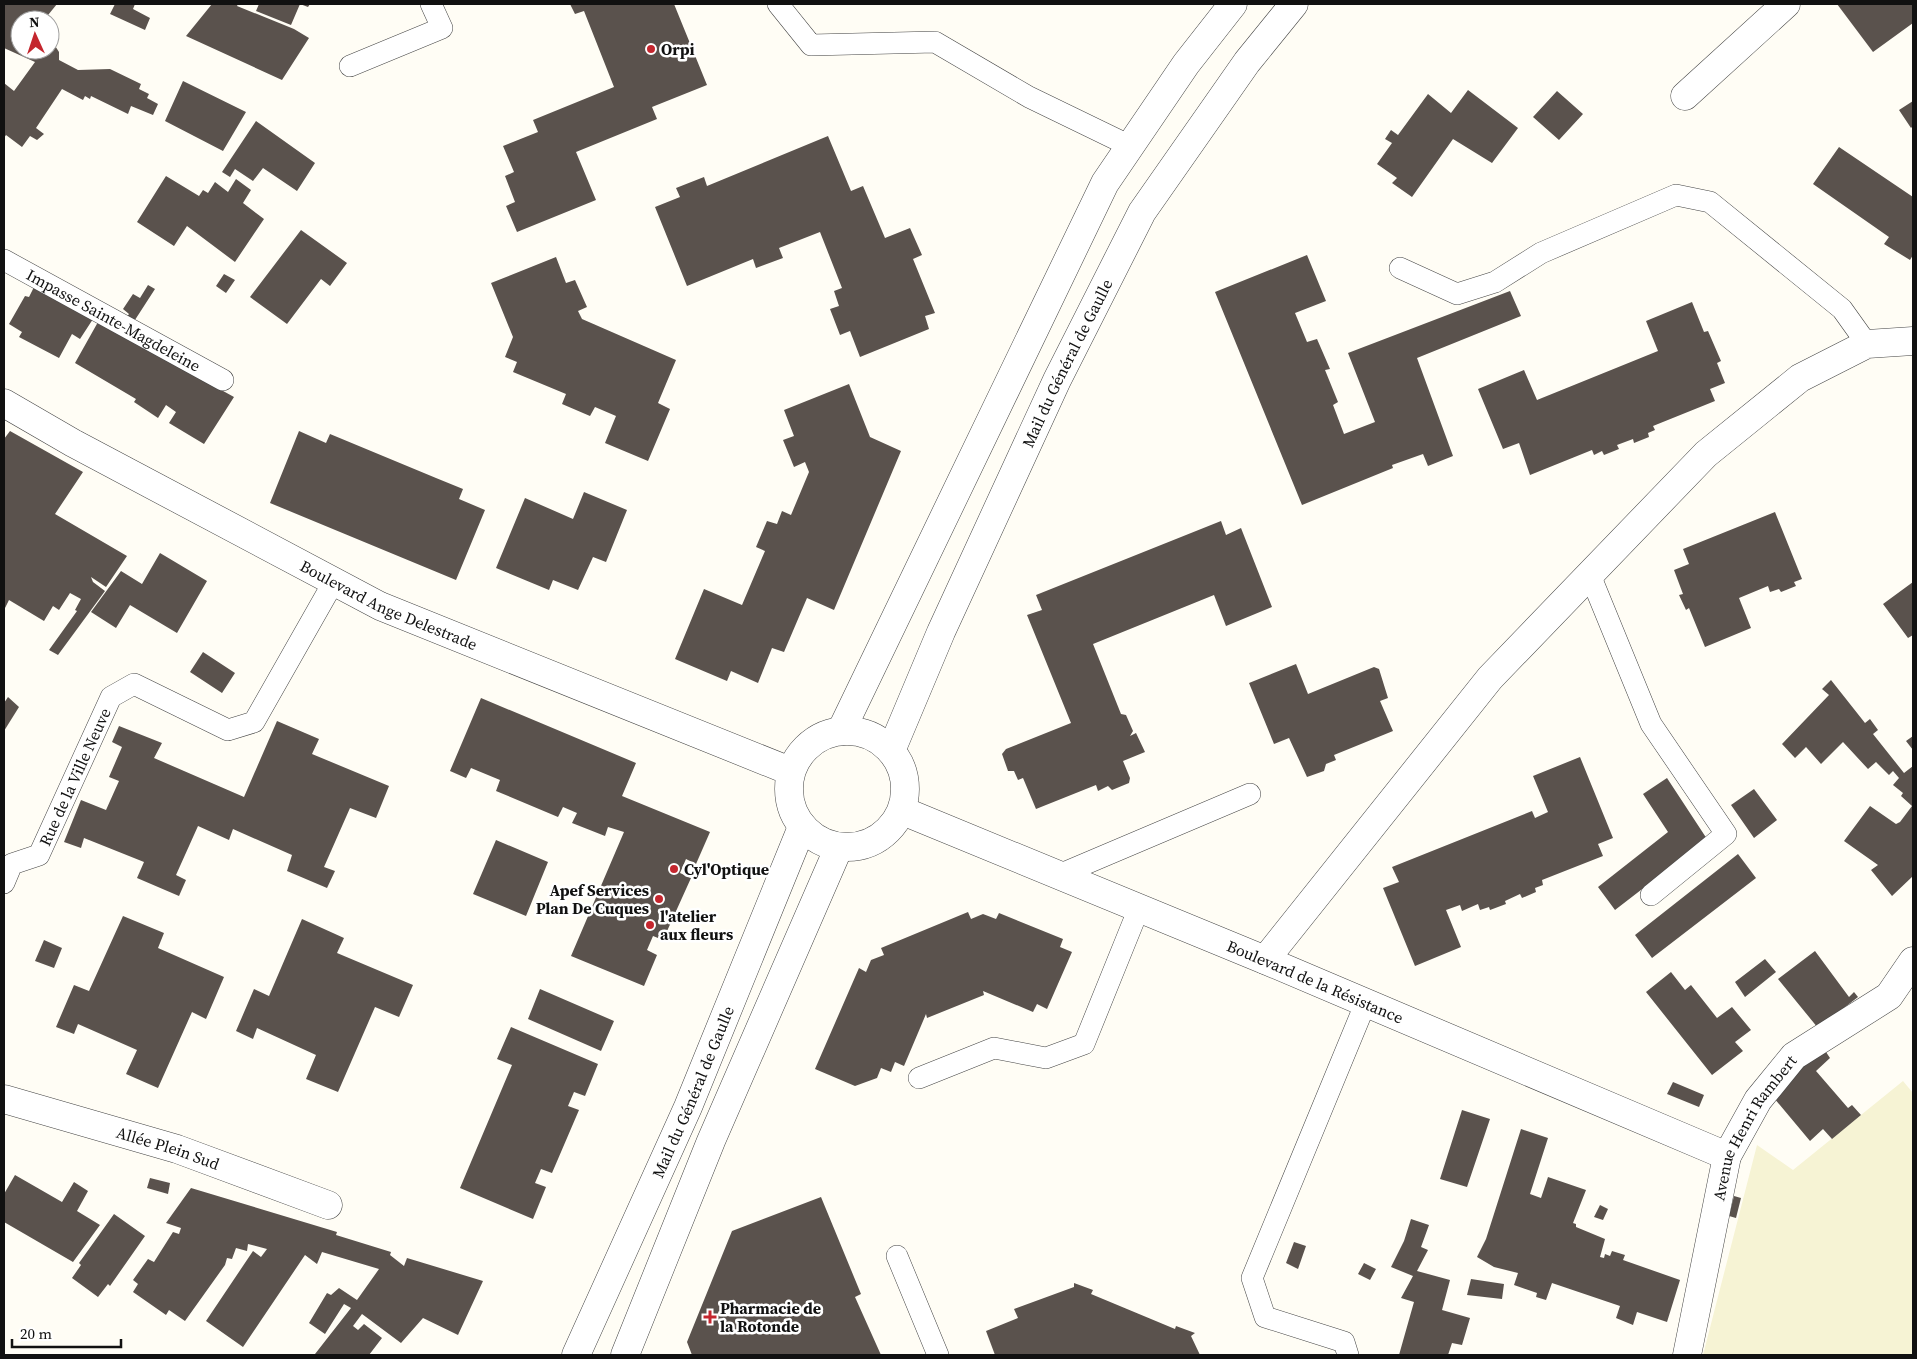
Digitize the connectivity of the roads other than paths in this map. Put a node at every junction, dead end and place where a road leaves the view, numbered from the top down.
1 (431, 4) edge
2 (778, 4) edge
3 (1232, 4) edge
4 (1294, 4) edge
5 (1786, 4) edge
6 (350, 66) dead end
7 (1685, 96) dead end
8 (1130, 146) junction
9 (4, 260) edge
10 (1400, 268) dead end
11 (1913, 341) edge
12 (1867, 344) junction
13 (223, 380) dead end
14 (4, 403) edge
15 (1590, 575) junction
16 (333, 583) junction
17 (841, 731) junction
18 (891, 751) junction
19 (790, 771) junction
20 (1250, 794) dead end
21 (902, 811) junction
22 (802, 827) junction
23 (839, 847) junction
24 (1059, 875) junction
25 (4, 883) edge
26 (1651, 895) dead end
27 (1139, 908) junction
28 (1265, 960) junction
29 (1913, 961) edge
30 (1366, 1002) junction
31 (919, 1078) dead end
32 (4, 1099) edge
33 (1727, 1156) junction
34 (328, 1205) dead end
35 (897, 1256) dead end
36 (576, 1355) edge
37 (625, 1355) edge
38 (938, 1355) edge
39 (1348, 1355) edge
40 (1688, 1355) edge

1 - 6 lane
2 - 8 lane
3 - 8 street
4 - 18 street, Mail du Général de Gaulle
5 - 7 street
8 - 17 street
9 - 13 lane, Impasse Sainte-Magdeleine
10 - 12 lane
11 - 12 street
12 - 15 street
14 - 16 street, Boulevard Ange Delestrade
15 - 26 lane
15 - 28 street
16 - 19 street, Boulevard Ange Delestrade
16 - 25 lane, Rue de la Ville Neuve
17 - 18 street
17 - 19 street
18 - 21 street
19 - 22 street
20 - 24 lane
21 - 23 street
21 - 24 street, Boulevard de la Résistance
22 - 23 street
22 - 36 street, Mail du Général de Gaulle
23 - 37 street
24 - 27 street, Boulevard de la Résistance
27 - 28 street, Boulevard de la Résistance
27 - 31 lane
28 - 30 street, Boulevard de la Résistance
29 - 33 street, Avenue Henri Rambert
30 - 33 street, Boulevard de la Résistance
30 - 39 lane
32 - 34 street, Allée Plein Sud
33 - 40 street, Avenue Henri Rambert
35 - 38 lane

